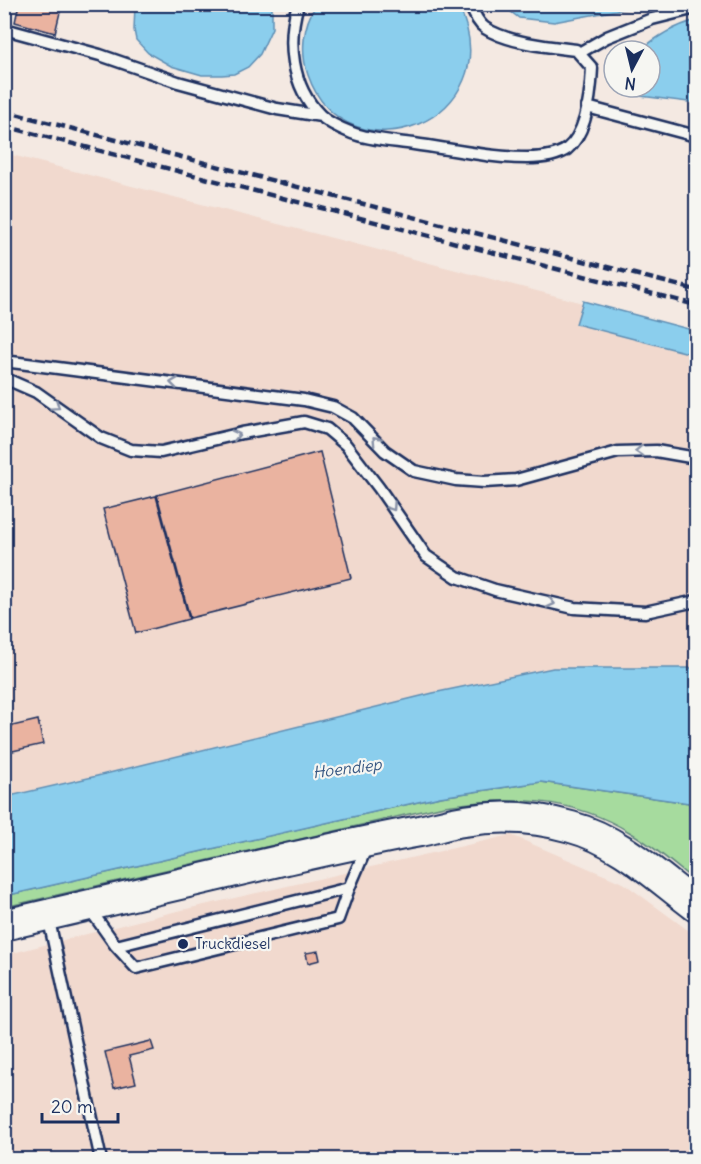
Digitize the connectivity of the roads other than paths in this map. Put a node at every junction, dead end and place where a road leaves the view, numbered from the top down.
1 (298, 4) edge
2 (470, 4) edge
3 (696, 8) edge
4 (12, 31) dead end
5 (579, 52) junction
6 (587, 107) junction
7 (321, 116) junction
8 (696, 136) edge
9 (4, 361) edge
10 (4, 378) edge
11 (696, 458) edge
12 (696, 601) edge
13 (369, 840) junction
14 (350, 888) junction
15 (88, 905) junction
16 (696, 906) edge
17 (48, 915) junction
18 (4, 925) edge
19 (116, 946) junction
20 (101, 1160) edge

1 - 7 lane
2 - 5 lane
3 - 5 lane
4 - 7 lane
5 - 6 lane
6 - 7 lane
6 - 8 lane
11 -> 9 lane
10 -> 12 lane
13 - 14 lane
13 - 15 main road
13 - 16 main road
14 - 19 lane
14 - 19 lane
15 - 17 main road
15 - 19 lane
17 - 18 main road
17 - 20 lane

